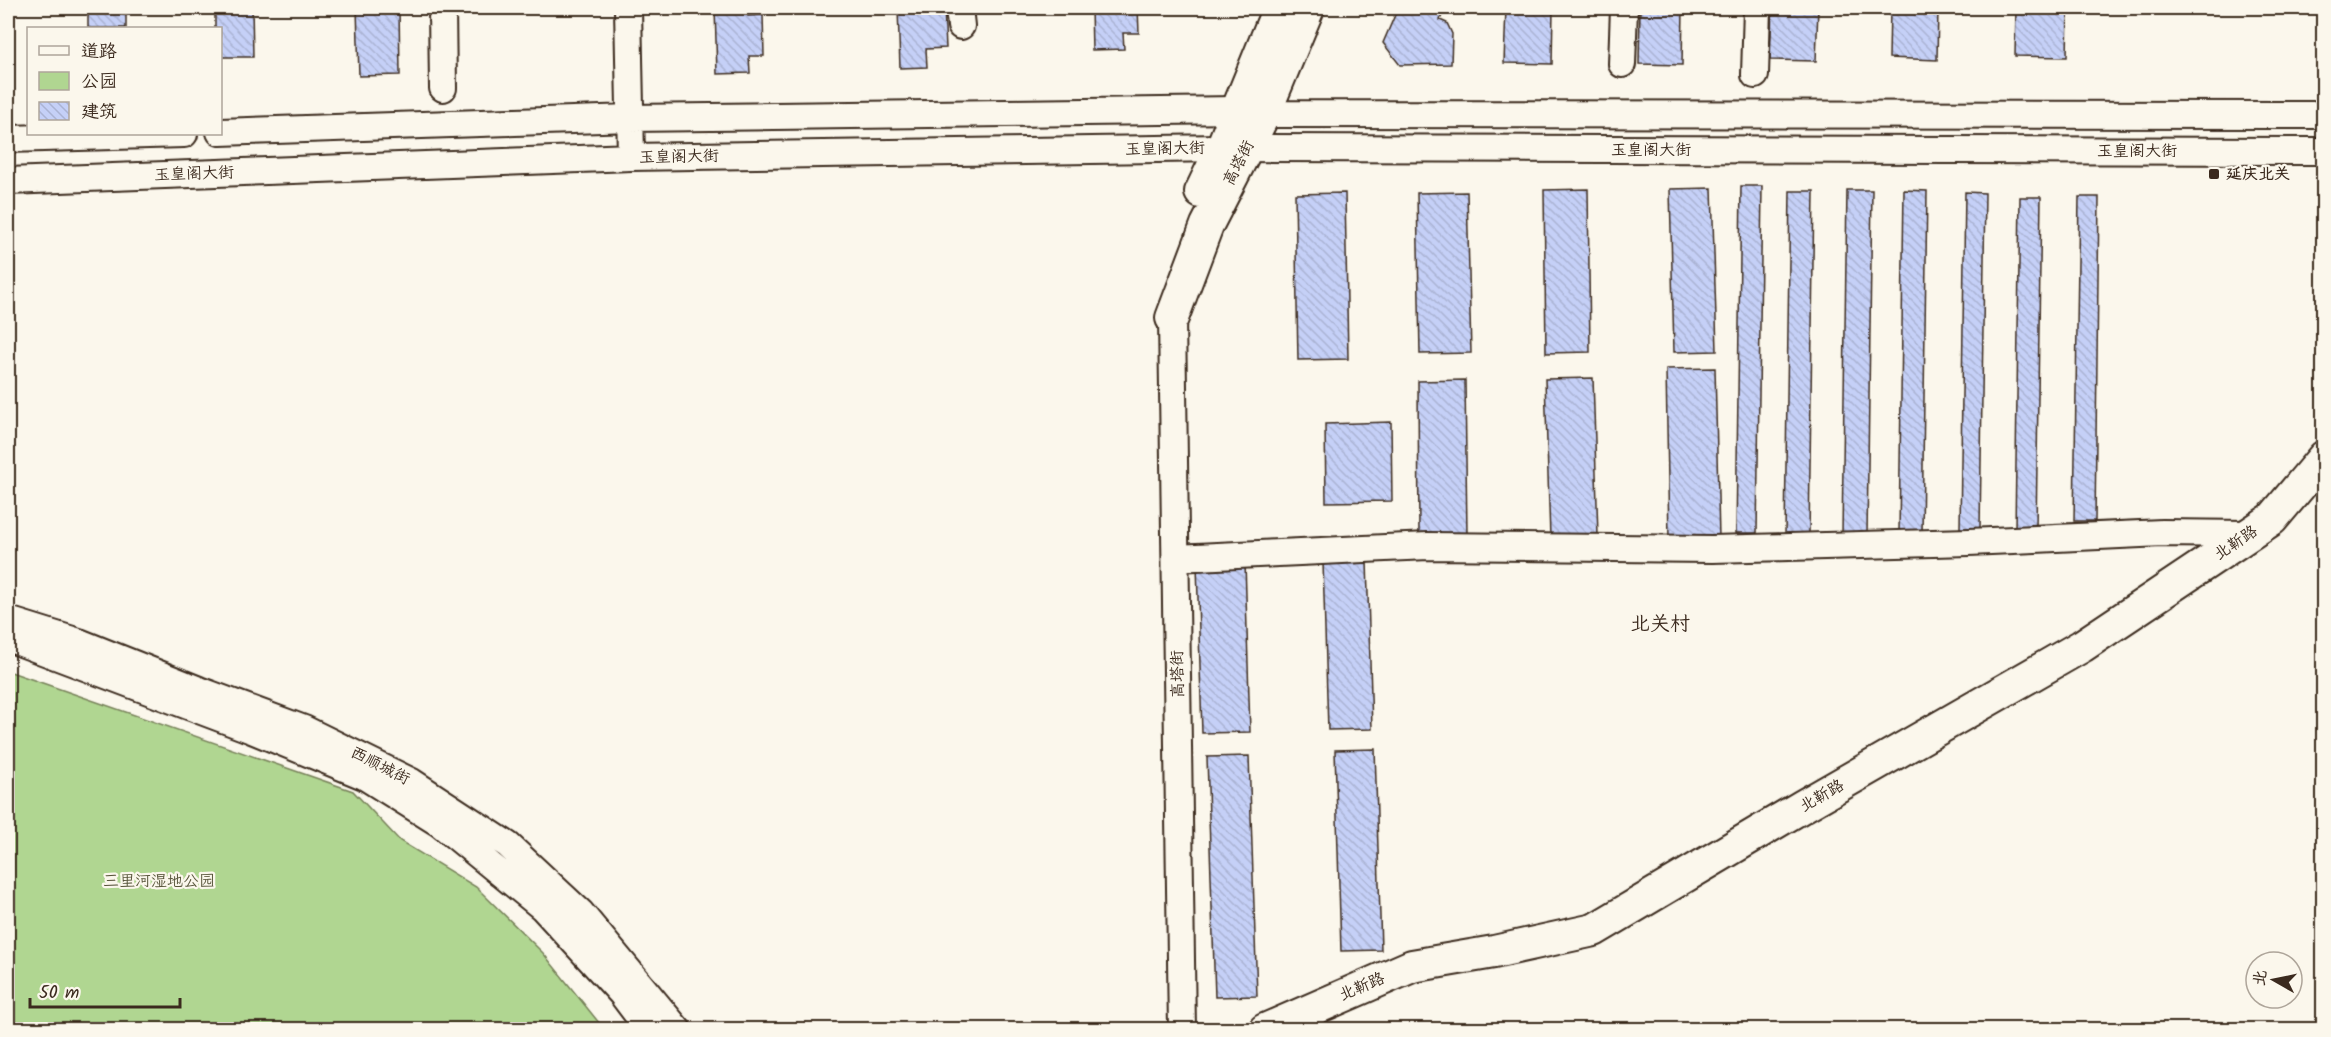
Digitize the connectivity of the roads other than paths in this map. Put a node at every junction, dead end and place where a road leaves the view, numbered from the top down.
1 (442, 8) edge
2 (628, 8) edge
3 (1279, 8) edge
4 (1308, 8) edge
5 (1624, 8) edge
6 (1757, 8) edge
7 (1622, 64) dead end
8 (1755, 75) dead end
9 (443, 88) dead end
10 (1251, 112) junction
11 (2324, 115) edge
12 (630, 118) junction
13 (222, 132) edge
14 (149, 135) edge
15 (8, 139) edge
16 (1234, 149) junction
17 (2324, 151) edge
18 (631, 157) junction
19 (8, 181) edge
20 (1172, 318) joint
21 (2324, 457) edge
22 (2249, 534) junction
23 (1176, 558) junction
24 (8, 620) edge
25 (8, 638) edge
26 (649, 1029) edge
27 (678, 1029) edge
28 (1182, 1029) edge
29 (1265, 1029) edge

1 - 9 street
2 - 12 street
3 - 10 main road, 高塔街
4 - 10 main road, 高塔街
5 - 7 street
6 - 8 street
10 - 11 street
10 - 12 street
10 - 16 main road, 高塔街
12 - 13 street
12 - 18 street
14 - 15 street
16 - 17 street, 玉皇阁大街
16 - 18 street, 玉皇阁大街
16 - 20 main road, 高塔街
18 - 19 street, 玉皇阁大街
20 - 23 street, 高塔街
21 - 22 main road, 北靳路
22 - 23 street
22 - 29 main road, 北靳路
23 - 28 street, 高塔街
24 - 27 street, 西顺城街
25 - 26 street, 西顺城街

